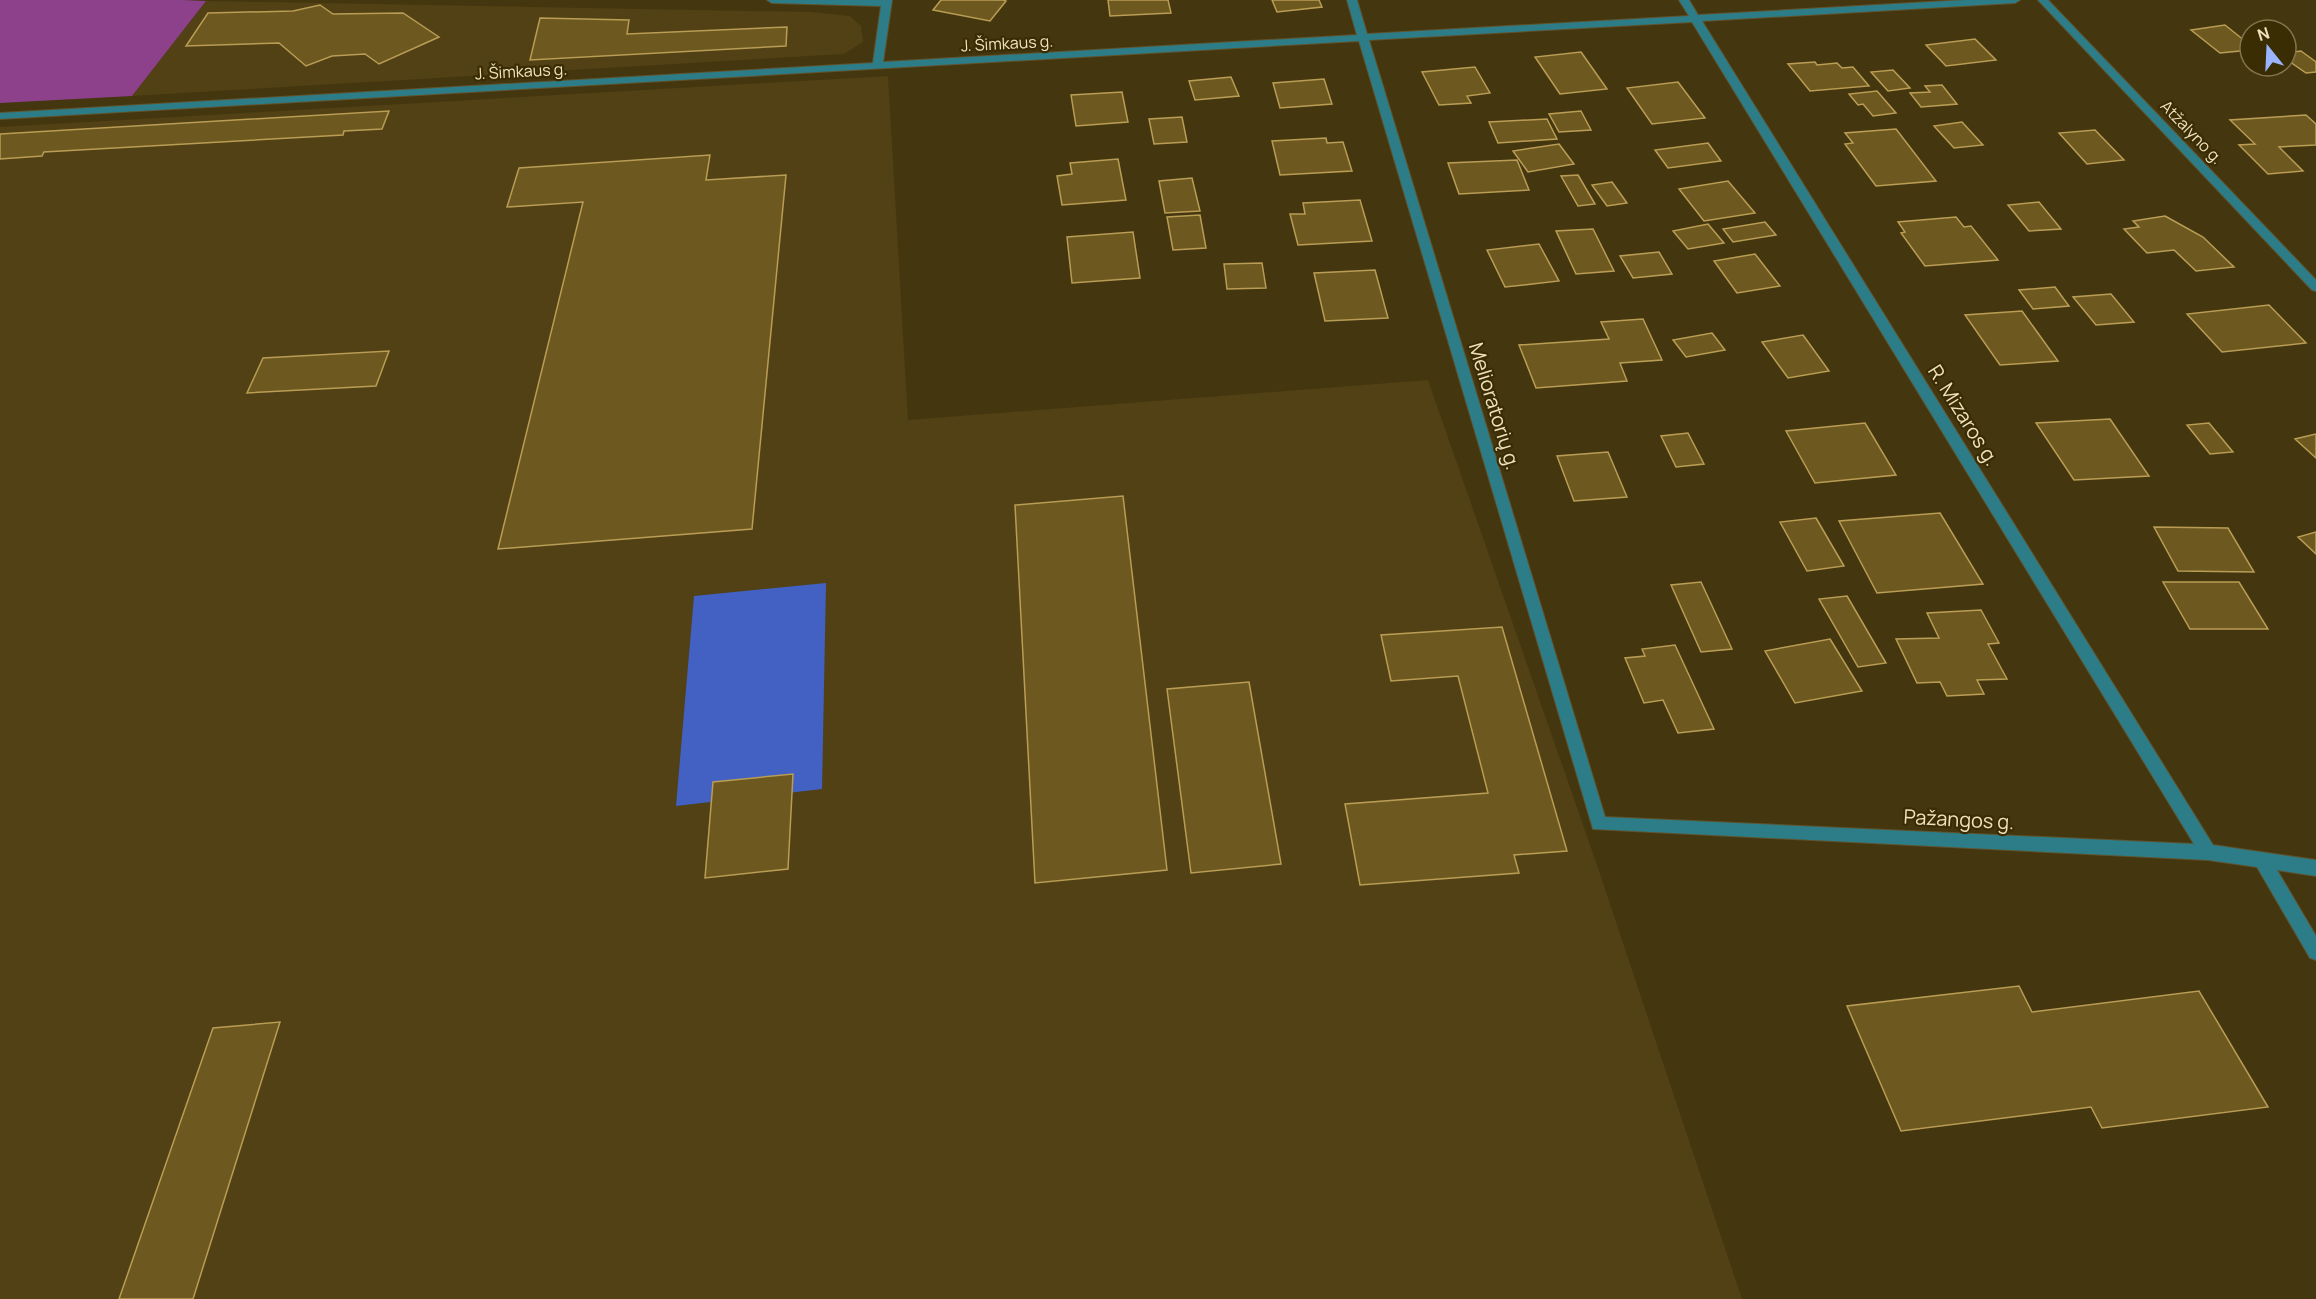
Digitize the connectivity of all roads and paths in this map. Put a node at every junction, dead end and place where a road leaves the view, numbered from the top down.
1 (772, 0) edge
2 (1352, 0) edge
3 (1684, 0) edge
4 (2015, 0) edge
5 (2043, 0) edge
6 (887, 2) edge
7 (1696, 18) junction
8 (1364, 38) junction
9 (878, 65) junction
10 (0, 116) edge
11 (2316, 287) edge
12 (1599, 824) joint
13 (2208, 852) junction
14 (2263, 862) junction
15 (2316, 868) edge
16 (2316, 952) edge

1 - 6 street
2 - 8 street, Melioratorių g.
3 - 7 street, R. Mizaros g.
4 - 7 street, J. Šimkaus g.
5 - 11 street, Atžalyno g.
6 - 9 street
7 - 8 street, J. Šimkaus g.
7 - 13 street, R. Mizaros g.
8 - 9 street, J. Šimkaus g.
8 - 12 street, Melioratorių g.
9 - 10 street, J. Šimkaus g.
12 - 13 street, Pažangos g.
13 - 14 street, Pažangos g.
14 - 15 street, Pažangos g.
14 - 16 street

